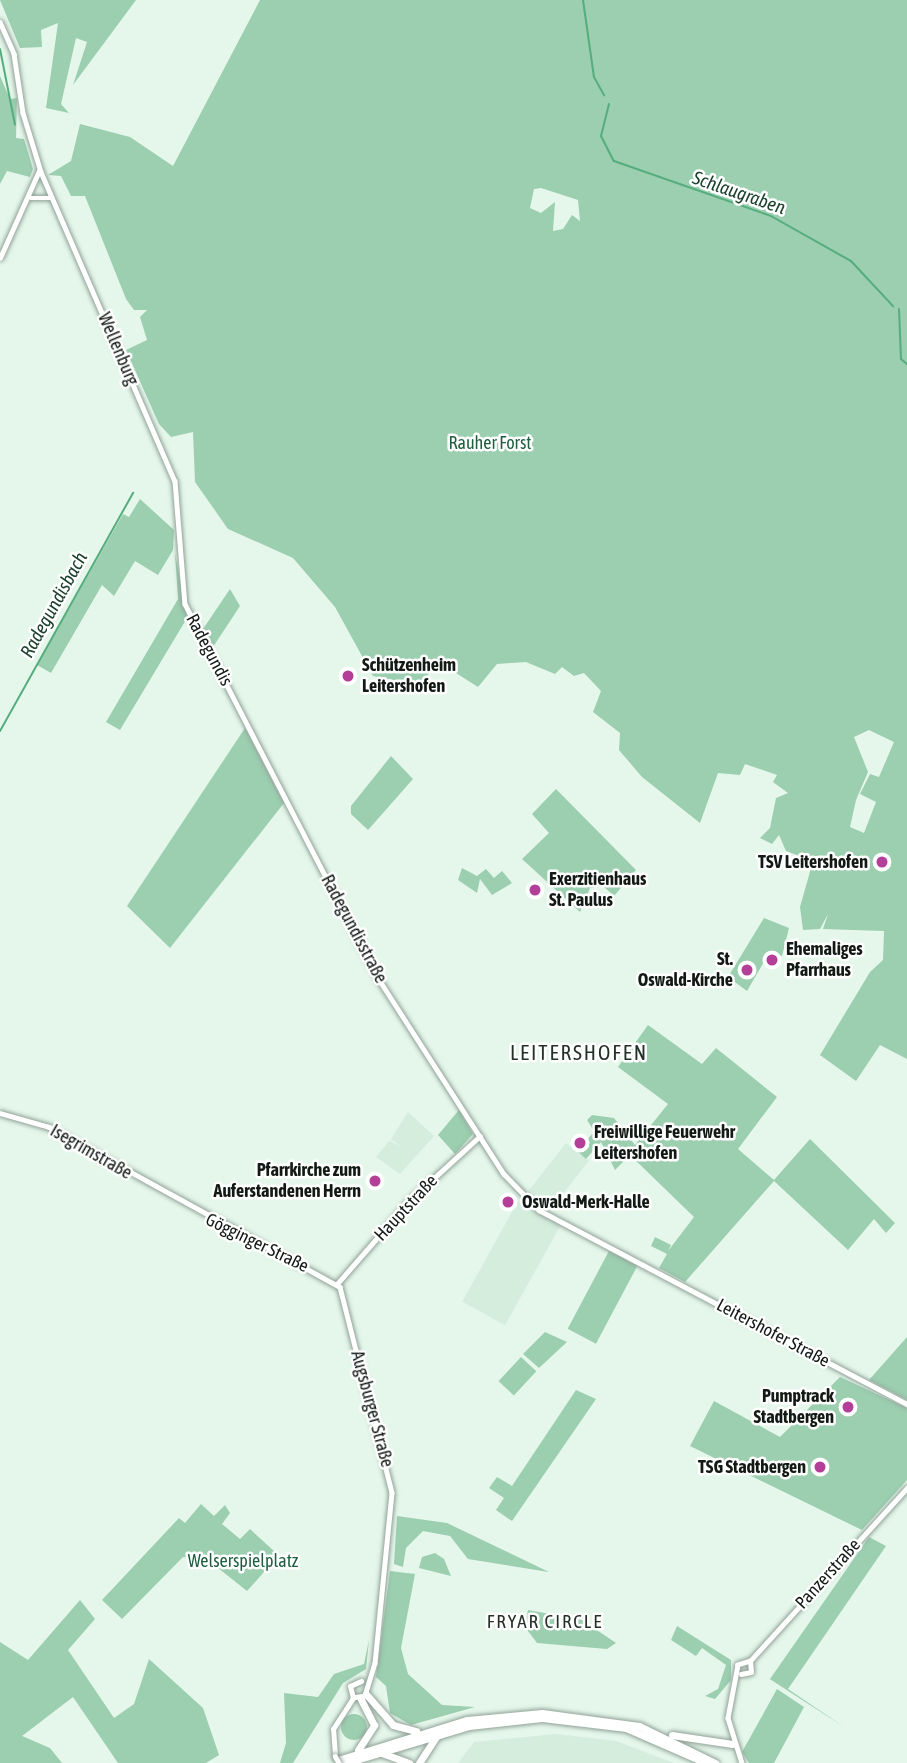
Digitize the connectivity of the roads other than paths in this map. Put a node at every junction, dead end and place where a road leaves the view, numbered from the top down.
1 (0, 22) edge
2 (40, 167) junction
3 (53, 198) junction
4 (31, 199) junction
5 (0, 258) edge
6 (179, 501) joint
7 (243, 713) joint
8 (0, 1113) edge
9 (480, 1136) junction
10 (176, 1202) joint
11 (638, 1263) joint
12 (337, 1284) junction
13 (907, 1404) edge
14 (907, 1488) edge
15 (750, 1661) junction
16 (741, 1674) junction
17 (363, 1683) junction
18 (360, 1697) junction
19 (424, 1731) junction
20 (440, 1733) junction
21 (676, 1741) junction
22 (732, 1744) junction
23 (375, 1752) junction
24 (352, 1755) junction
25 (340, 1760) edge
26 (409, 1763) edge
27 (419, 1763) edge
28 (706, 1763) edge
29 (715, 1763) edge
30 (742, 1763) edge

1 - 2 street, Wellenburg
2 - 3 street, Wellenburg
2 - 4 street
3 - 4 street
3 - 6 street, Wellenburg
4 - 5 street
6 - 7 street, Radegundis
7 - 9 street, Radegundisstraße
8 - 10 street, Isegrimstraße
9 - 11 street, Radegundisstraße
9 - 12 street, Hauptstraße
10 - 12 street, Gögginger Straße
11 - 13 street, Leitershofer Straße
12 - 17 street, Augsburger Straße
14 - 15 street, Panzerstraße
15 - 16 street, Panzerstraße
15 - 16 street, Panzerstraße
16 - 22 street, Panzerstraße
17 - 18 street
17 - 18 street
18 - 19 highway
18 - 24 highway
18 - 25 street
19 - 21 highway
19 - 24 highway
20 - 21 highway
20 - 23 highway
20 - 27 highway
21 - 22 highway
21 - 28 highway
21 - 29 highway
22 - 30 street, Panzerstraße
23 - 25 highway
23 - 26 highway
24 - 25 highway

